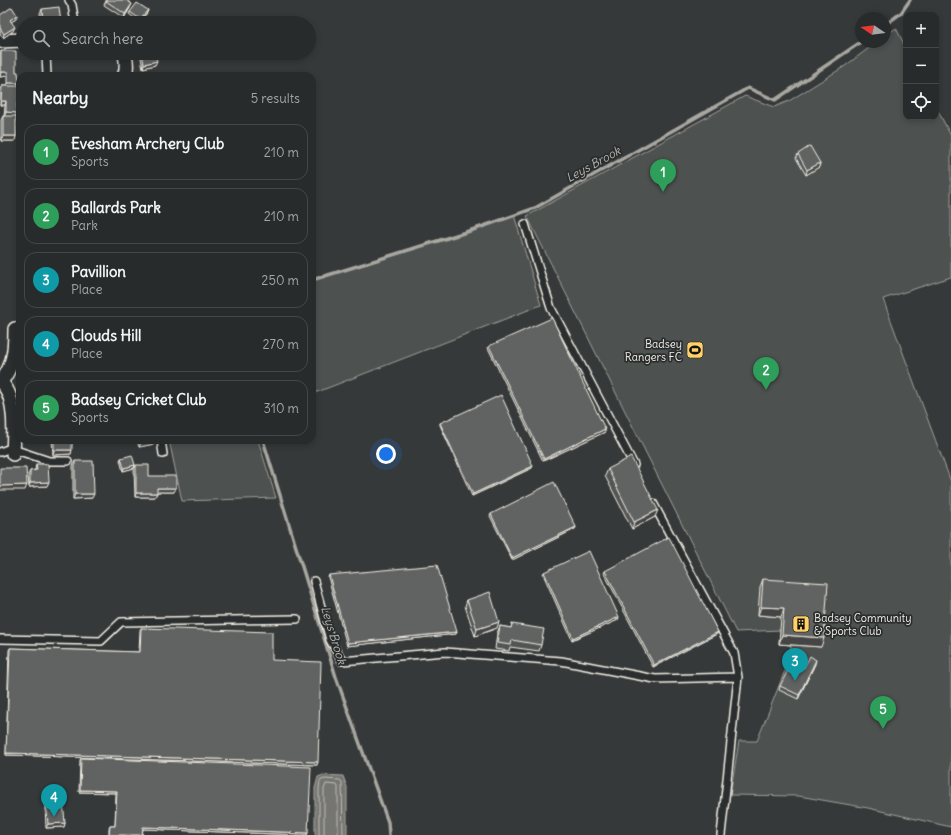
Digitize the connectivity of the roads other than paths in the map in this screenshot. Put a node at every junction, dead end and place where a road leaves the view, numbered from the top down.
1 (69, 0) edge
2 (74, 16) edge
3 (16, 40) edge
4 (0, 41) edge
5 (46, 60) edge
6 (127, 60) edge
7 (47, 72) edge
8 (126, 72) edge
9 (525, 224) dead end
10 (16, 329) dead end
11 (1, 382) edge
12 (16, 421) edge
13 (16, 428) edge
14 (162, 444) edge
15 (9, 452) edge
16 (163, 454) dead end
17 (68, 462) dead end
18 (637, 472) edge
19 (648, 493) edge
20 (314, 581) dead end
21 (297, 619) dead end
22 (0, 639) edge
23 (738, 677) junction
24 (721, 835) edge

1 - 2 lane
3 - 4 street
5 - 7 lane
6 - 8 street
9 - 18 lane
10 - 11 street
11 - 12 street
13 - 15 street
14 - 16 lane
15 - 17 lane
19 - 23 lane
20 - 23 lane
21 - 22 lane
23 - 24 lane

